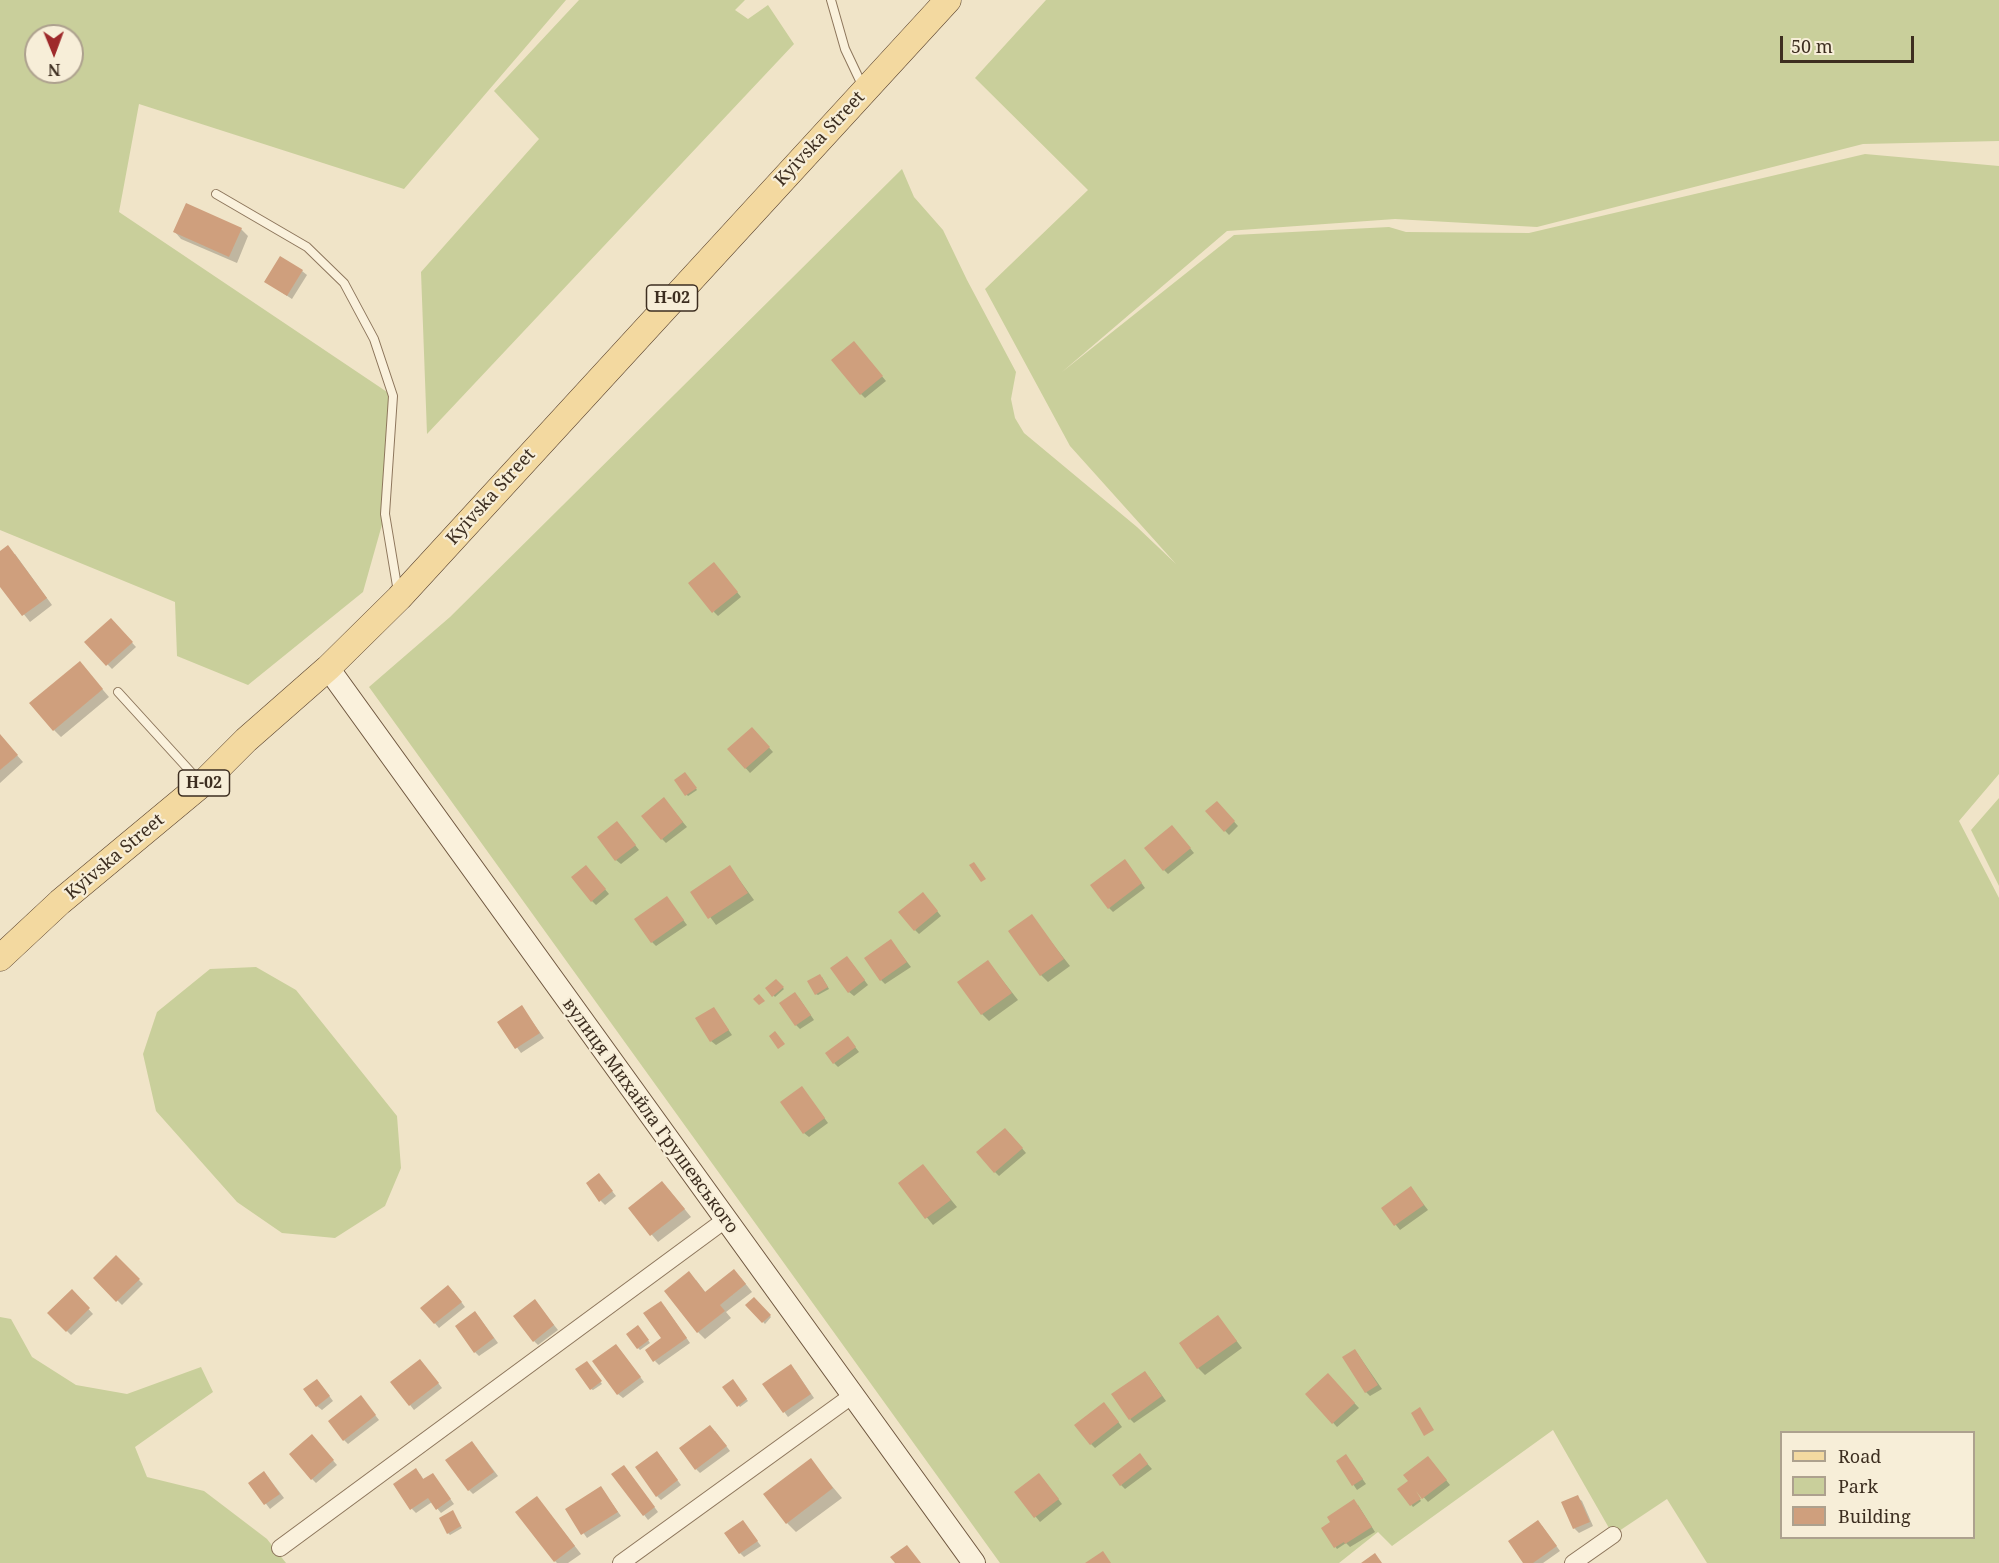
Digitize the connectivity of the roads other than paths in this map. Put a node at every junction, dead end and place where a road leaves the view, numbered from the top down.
1 (831, 0) edge
2 (948, 0) edge
3 (865, 90) junction
4 (216, 194) dead end
5 (399, 598) junction
6 (327, 668) junction
7 (118, 692) dead end
8 (202, 784) junction
9 (0, 958) edge
10 (725, 1220) junction
11 (853, 1395) junction
12 (1613, 1535) dead end
13 (280, 1548) dead end
14 (621, 1563) edge
15 (974, 1563) edge
16 (1573, 1563) edge

1 - 3 lane
2 - 3 main road, Kyivska Street / Н-02
3 - 5 main road, Kyivska Street / Н-02
4 - 5 lane
5 - 6 main road, Kyivska Street / Н-02
6 - 8 main road, Kyivska Street / Н-02
6 - 10 street, вулиця Михайла Грушевського
7 - 8 lane
8 - 9 main road, Kyivska Street / Н-02
10 - 11 street, вулиця Михайла Грушевського
10 - 13 street
11 - 14 street
11 - 15 street, вулиця Михайла Грушевського
12 - 16 street

